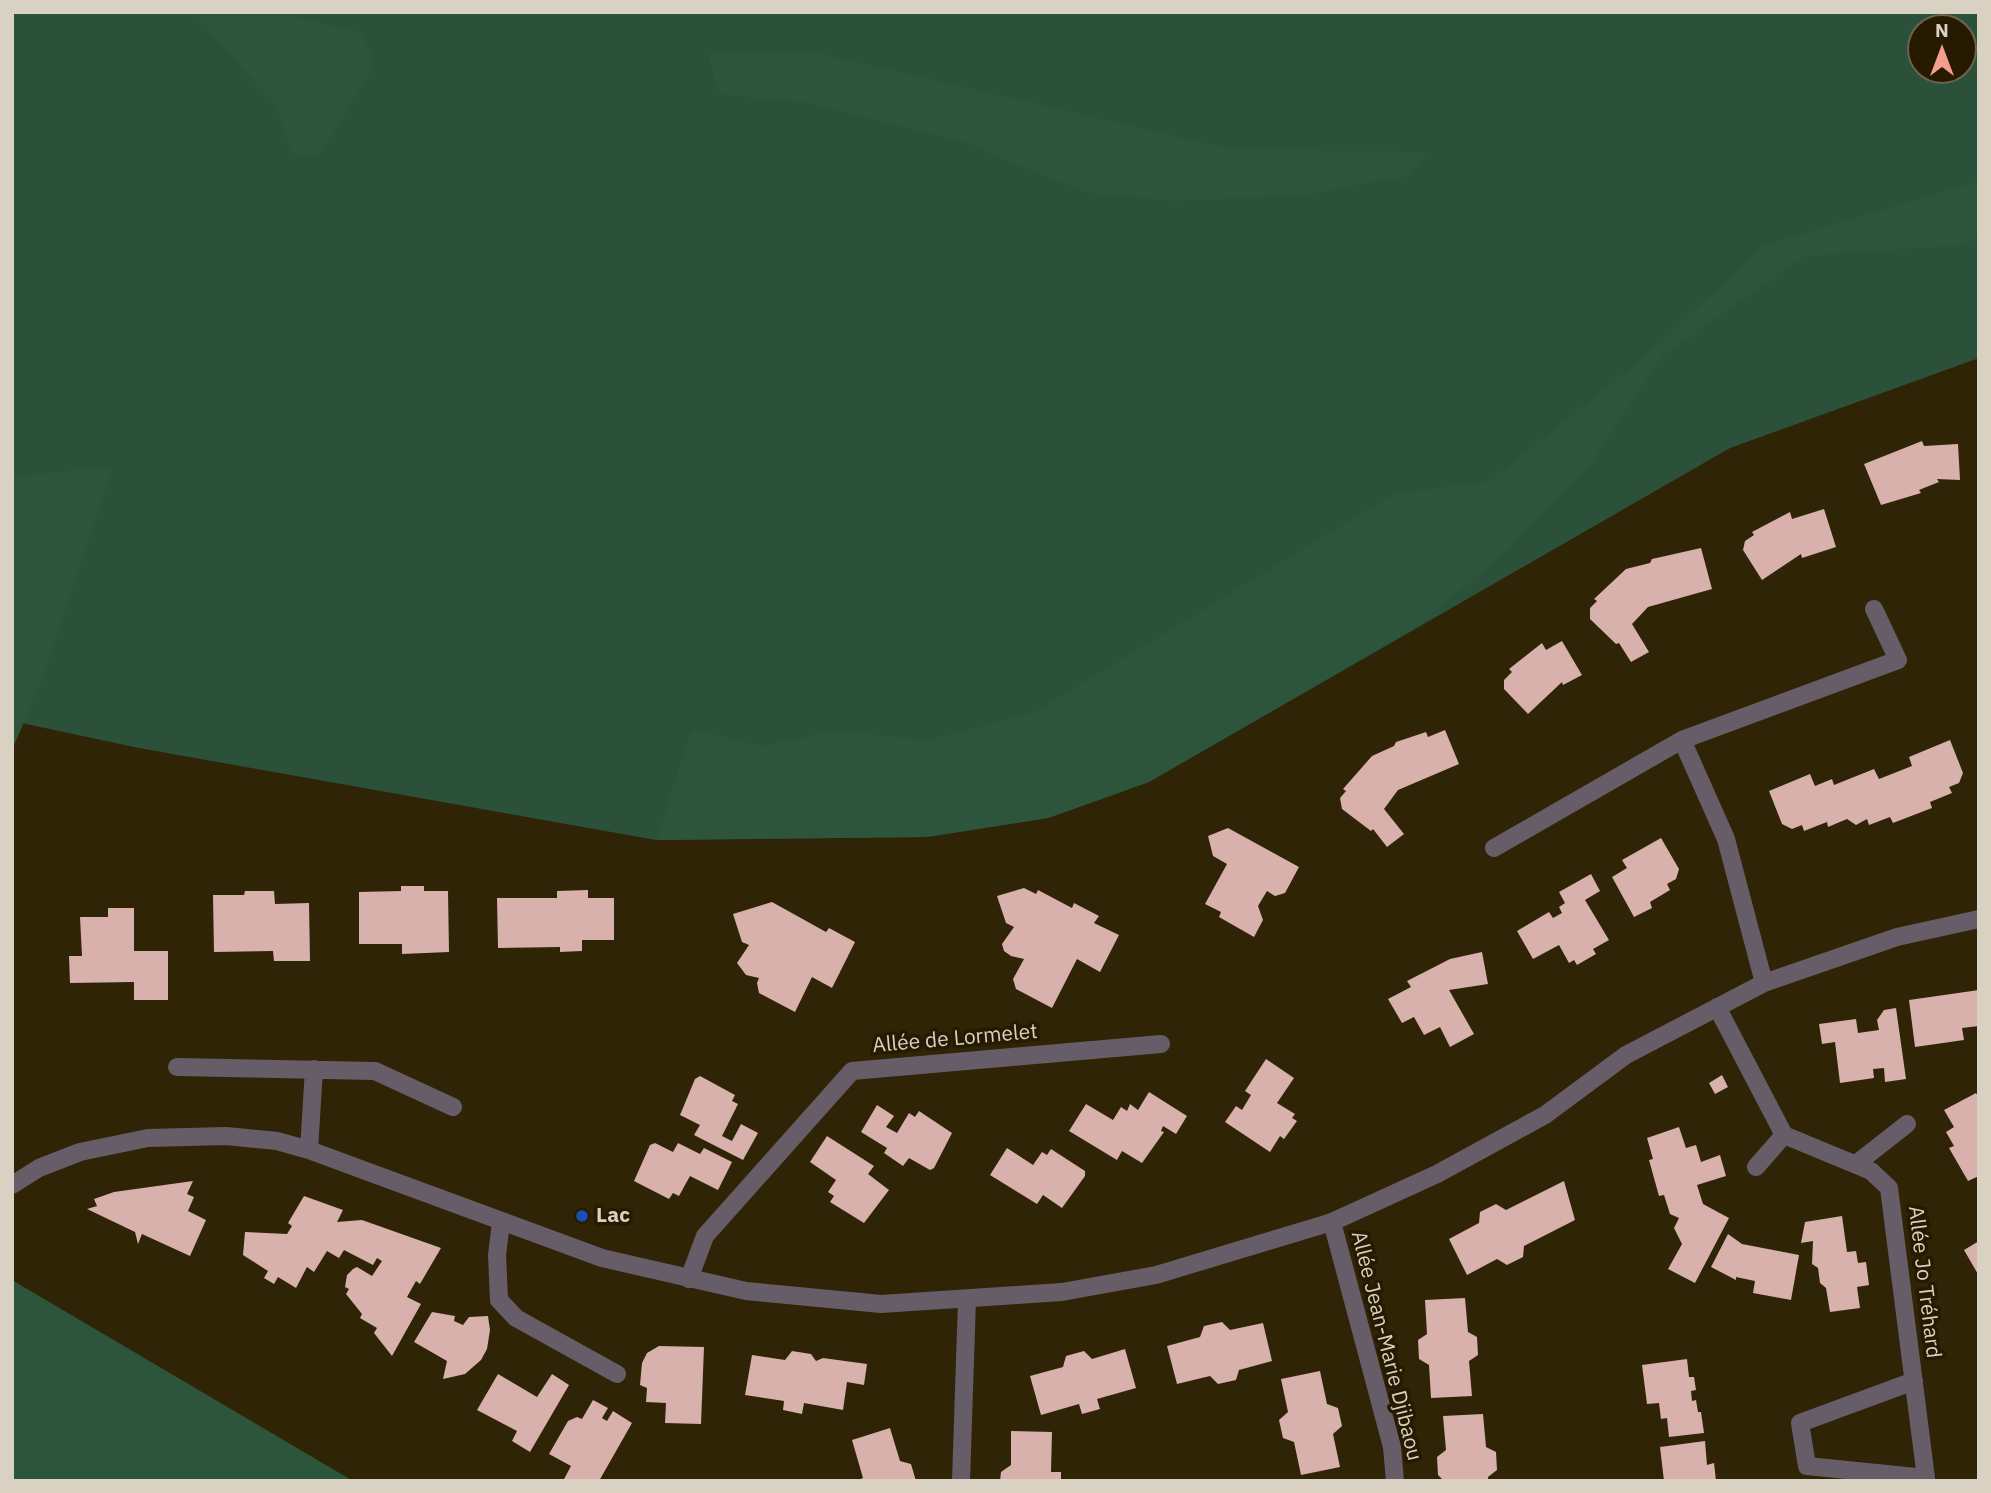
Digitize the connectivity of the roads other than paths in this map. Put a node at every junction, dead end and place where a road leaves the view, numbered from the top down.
1 (1874, 609) dead end
2 (1682, 740) junction
3 (1494, 848) dead end
4 (1979, 919) edge
5 (1765, 983) junction
6 (1717, 1006) junction
7 (1161, 1044) dead end
8 (177, 1067) dead end
9 (314, 1069) junction
10 (453, 1107) dead end
11 (1907, 1124) dead end
12 (1784, 1135) junction
13 (309, 1150) junction
14 (1856, 1164) junction
15 (1756, 1167) dead end
16 (12, 1185) edge
17 (501, 1222) junction
18 (1332, 1222) junction
19 (689, 1279) junction
20 (967, 1300) junction
21 (617, 1374) dead end
22 (1914, 1381) junction
23 (1855, 1476) edge
24 (1927, 1479) edge
25 (961, 1481) edge
26 (1395, 1481) edge

1 - 2 street
2 - 3 street
2 - 5 street
4 - 5 street
5 - 6 street
6 - 12 street
6 - 18 street
7 - 19 street, Allée de Lormelet
8 - 9 street
9 - 10 street
9 - 13 street
11 - 14 street
12 - 14 street, Allée Jo Tréhard
12 - 15 street
13 - 16 street
13 - 17 street
14 - 22 street, Allée Jo Tréhard
17 - 19 street
17 - 21 street
18 - 20 street
18 - 26 street, Allée Jean-Marie Djibaou
19 - 20 street
20 - 25 street
22 - 23 street, Allée Jo Tréhard
22 - 24 street, Allée Jo Tréhard
23 - 24 street, Allée Jo Tréhard

